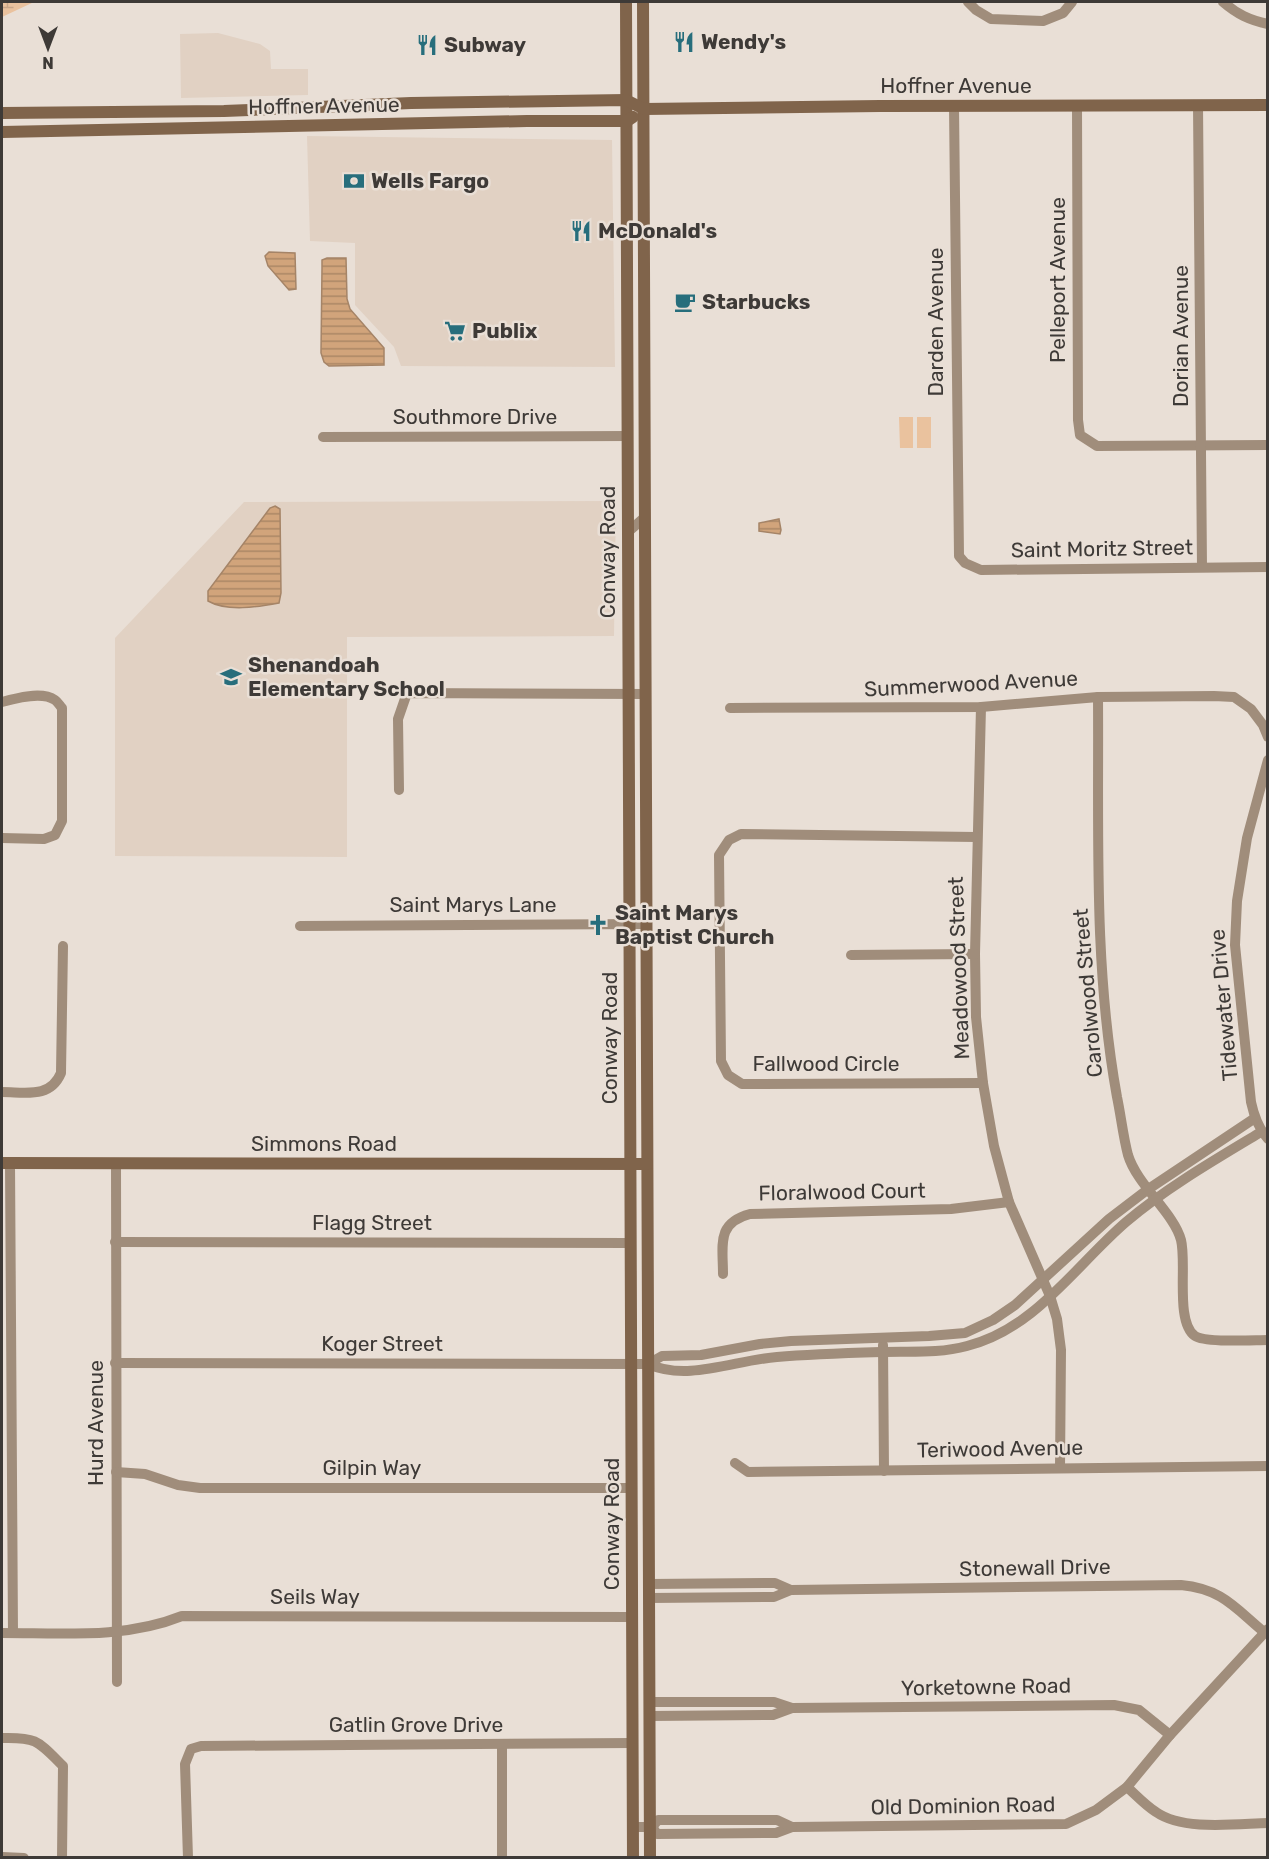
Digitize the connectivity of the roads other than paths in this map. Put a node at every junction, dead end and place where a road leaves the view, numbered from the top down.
1 (626, 2) edge
2 (643, 2) edge
3 (968, 2) edge
4 (1071, 2) edge
5 (1223, 2) edge
6 (1268, 24) edge
7 (626, 100) junction
8 (1077, 105) junction
9 (1198, 105) junction
10 (1268, 105) edge
11 (954, 106) junction
12 (276, 110) junction
13 (644, 110) junction
14 (224, 111) junction
15 (2, 113) edge
16 (627, 121) junction
17 (227, 127) junction
18 (119, 130) junction
19 (2, 132) edge
20 (627, 286) junction
21 (627, 354) junction
22 (645, 356) junction
23 (628, 436) junction
24 (323, 437) dead end
25 (645, 440) junction
26 (1201, 445) junction
27 (1268, 445) edge
28 (645, 517) junction
29 (628, 532) junction
30 (645, 536) junction
31 (957, 538) joint
32 (1202, 567) junction
33 (1268, 567) edge
34 (628, 694) junction
35 (646, 694) junction
36 (1098, 697) junction
37 (2, 702) edge
38 (981, 707) junction
39 (730, 708) dead end
40 (1268, 736) edge
41 (1268, 760) edge
42 (399, 790) dead end
43 (976, 837) junction
44 (2, 838) edge
45 (629, 924) junction
46 (646, 924) junction
47 (300, 926) dead end
48 (63, 946) dead end
49 (975, 954) junction
50 (851, 955) dead end
51 (983, 1083) junction
52 (2, 1092) edge
53 (1255, 1118) junction
54 (1264, 1135) edge
55 (6, 1163) edge
56 (116, 1163) junction
57 (629, 1164) junction
58 (647, 1164) junction
59 (1147, 1190) junction
60 (1155, 1200) junction
61 (1009, 1202) junction
62 (115, 1242) junction
63 (630, 1244) junction
64 (723, 1274) dead end
65 (1043, 1280) junction
66 (1050, 1296) junction
67 (884, 1336) junction
68 (1268, 1340) edge
69 (883, 1352) junction
70 (115, 1363) junction
71 (630, 1364) junction
72 (648, 1364) junction
73 (735, 1463) dead end
74 (1268, 1466) edge
75 (1060, 1468) junction
76 (884, 1471) junction
77 (116, 1472) junction
78 (631, 1488) junction
79 (631, 1531) junction
80 (649, 1584) junction
81 (791, 1590) junction
82 (649, 1598) junction
83 (632, 1617) junction
84 (1266, 1630) edge
85 (118, 1632) junction
86 (7, 1633) edge
87 (650, 1675) junction
88 (117, 1682) dead end
89 (650, 1702) junction
90 (792, 1708) junction
91 (650, 1716) junction
92 (1170, 1736) junction
93 (2, 1738) edge
94 (632, 1743) junction
95 (502, 1744) junction
96 (651, 1787) junction
97 (1127, 1787) junction
98 (1268, 1823) edge
99 (633, 1827) junction
100 (651, 1827) junction
101 (2, 1857) edge
102 (24, 1857) edge
103 (62, 1857) edge
104 (188, 1857) edge
105 (502, 1857) edge
106 (633, 1857) edge
107 (650, 1857) edge

1 - 7 main road, Conway Road
2 - 13 main road, Conway Road
3 - 4 street
5 - 6 street
7 - 12 main road, Hoffner Avenue
7 - 13 main road, Hoffner Avenue
7 - 16 main road, Conway Road
8 - 9 main road, Hoffner Avenue
8 - 11 main road, Hoffner Avenue
8 - 26 street, Pelleport Avenue
9 - 10 main road, Hoffner Avenue
9 - 26 street, Dorian Avenue
11 - 13 main road, Hoffner Avenue
11 - 31 street, Darden Avenue
12 - 14 main road, Hoffner Avenue
12 - 17 main road
13 - 16 main road
13 - 22 main road, Conway Road
14 - 15 main road, Hoffner Avenue
14 - 18 main road
16 - 17 main road, Hoffner Avenue
16 - 20 main road, Conway Road
17 - 18 main road, Hoffner Avenue
18 - 19 main road, Hoffner Avenue
20 - 21 main road, Conway Road
20 - 22 main road
21 - 23 main road, Conway Road
21 - 25 main road
22 - 25 main road, Conway Road
23 - 24 street, Southmore Drive
23 - 29 main road, Conway Road
25 - 28 main road, Conway Road
26 - 27 street
26 - 32 street, Dorian Avenue
28 - 29 street
28 - 30 main road, Conway Road
29 - 30 street
29 - 34 main road, Conway Road
30 - 35 main road, Conway Road
31 - 32 street, Saint Moritz Street
32 - 33 street, Saint Moritz Street
34 - 35 street
34 - 42 street
34 - 45 main road, Conway Road
35 - 46 main road, Conway Road
36 - 38 street, Summerwood Avenue
36 - 40 street, Summerwood Avenue
36 - 59 street, Carolwood Street
37 - 44 street
38 - 39 street, Summerwood Avenue
38 - 43 street, Meadowood Street
41 - 53 street, Tidewater Drive
43 - 49 street, Meadowood Street
43 - 51 street, Fallwood Circle
45 - 46 street, Saint Marys Lane
45 - 47 street, Saint Marys Lane
45 - 57 main road, Conway Road
46 - 58 main road, Conway Road
48 - 52 street
49 - 50 street
49 - 51 street, Meadowood Street
51 - 61 street, Meadowood Street
53 - 54 street, Tidewater Drive
53 - 59 street
54 - 60 street
55 - 56 main road, Simmons Road
55 - 86 street
56 - 57 main road, Simmons Road
56 - 62 street, Hurd Avenue
57 - 58 main road, Simmons Road
57 - 63 main road, Conway Road
58 - 72 main road, Conway Road
59 - 60 street, Carolwood Street
59 - 65 street
60 - 66 street
60 - 68 street, Carolwood Street
61 - 64 street, Floralwood Court
61 - 65 street, Meadowood Street
62 - 63 street, Flagg Street
62 - 70 street, Hurd Avenue
63 - 71 main road, Conway Road
65 - 66 street, Meadowood Street
65 - 67 street
66 - 69 street
66 - 75 street, Meadowood Street
67 - 69 street
67 - 72 street
69 - 72 street
69 - 76 street
70 - 71 street, Koger Street
70 - 77 street, Hurd Avenue
71 - 72 street, Koger Street
71 - 78 main road, Conway Road
72 - 80 main road, Conway Road
73 - 76 street, Teriwood Avenue
74 - 75 street, Teriwood Avenue
75 - 76 street, Teriwood Avenue
77 - 78 street, Gilpin Way
77 - 85 street, Hurd Avenue
78 - 79 main road, Conway Road
79 - 82 main road
79 - 83 main road, Conway Road
80 - 81 street, Stonewall Drive
80 - 82 main road, Conway Road
81 - 82 street, Stonewall Drive
81 - 84 street, Stonewall Drive
82 - 87 main road, Conway Road
83 - 85 street, Seils Way
83 - 87 main road
83 - 94 main road, Conway Road
84 - 92 street, Old Dominion Road
85 - 86 street, Seils Way
85 - 88 street, Hurd Avenue
87 - 89 main road, Conway Road
89 - 90 street, Yorketowne Road
89 - 91 main road, Conway Road
90 - 91 street, Yorketowne Road
90 - 92 street, Yorketowne Road
91 - 96 main road, Conway Road
92 - 97 street, Old Dominion Road
93 - 103 street
94 - 95 street, Gatlin Grove Drive
94 - 96 main road
94 - 99 main road, Conway Road
95 - 104 street, Gatlin Grove Drive
95 - 105 street
96 - 100 main road, Conway Road
97 - 98 street
97 - 100 street, Old Dominion Road
99 - 100 street, Old Dominion Road
99 - 106 main road, Conway Road
100 - 107 main road, Conway Road
101 - 102 street

